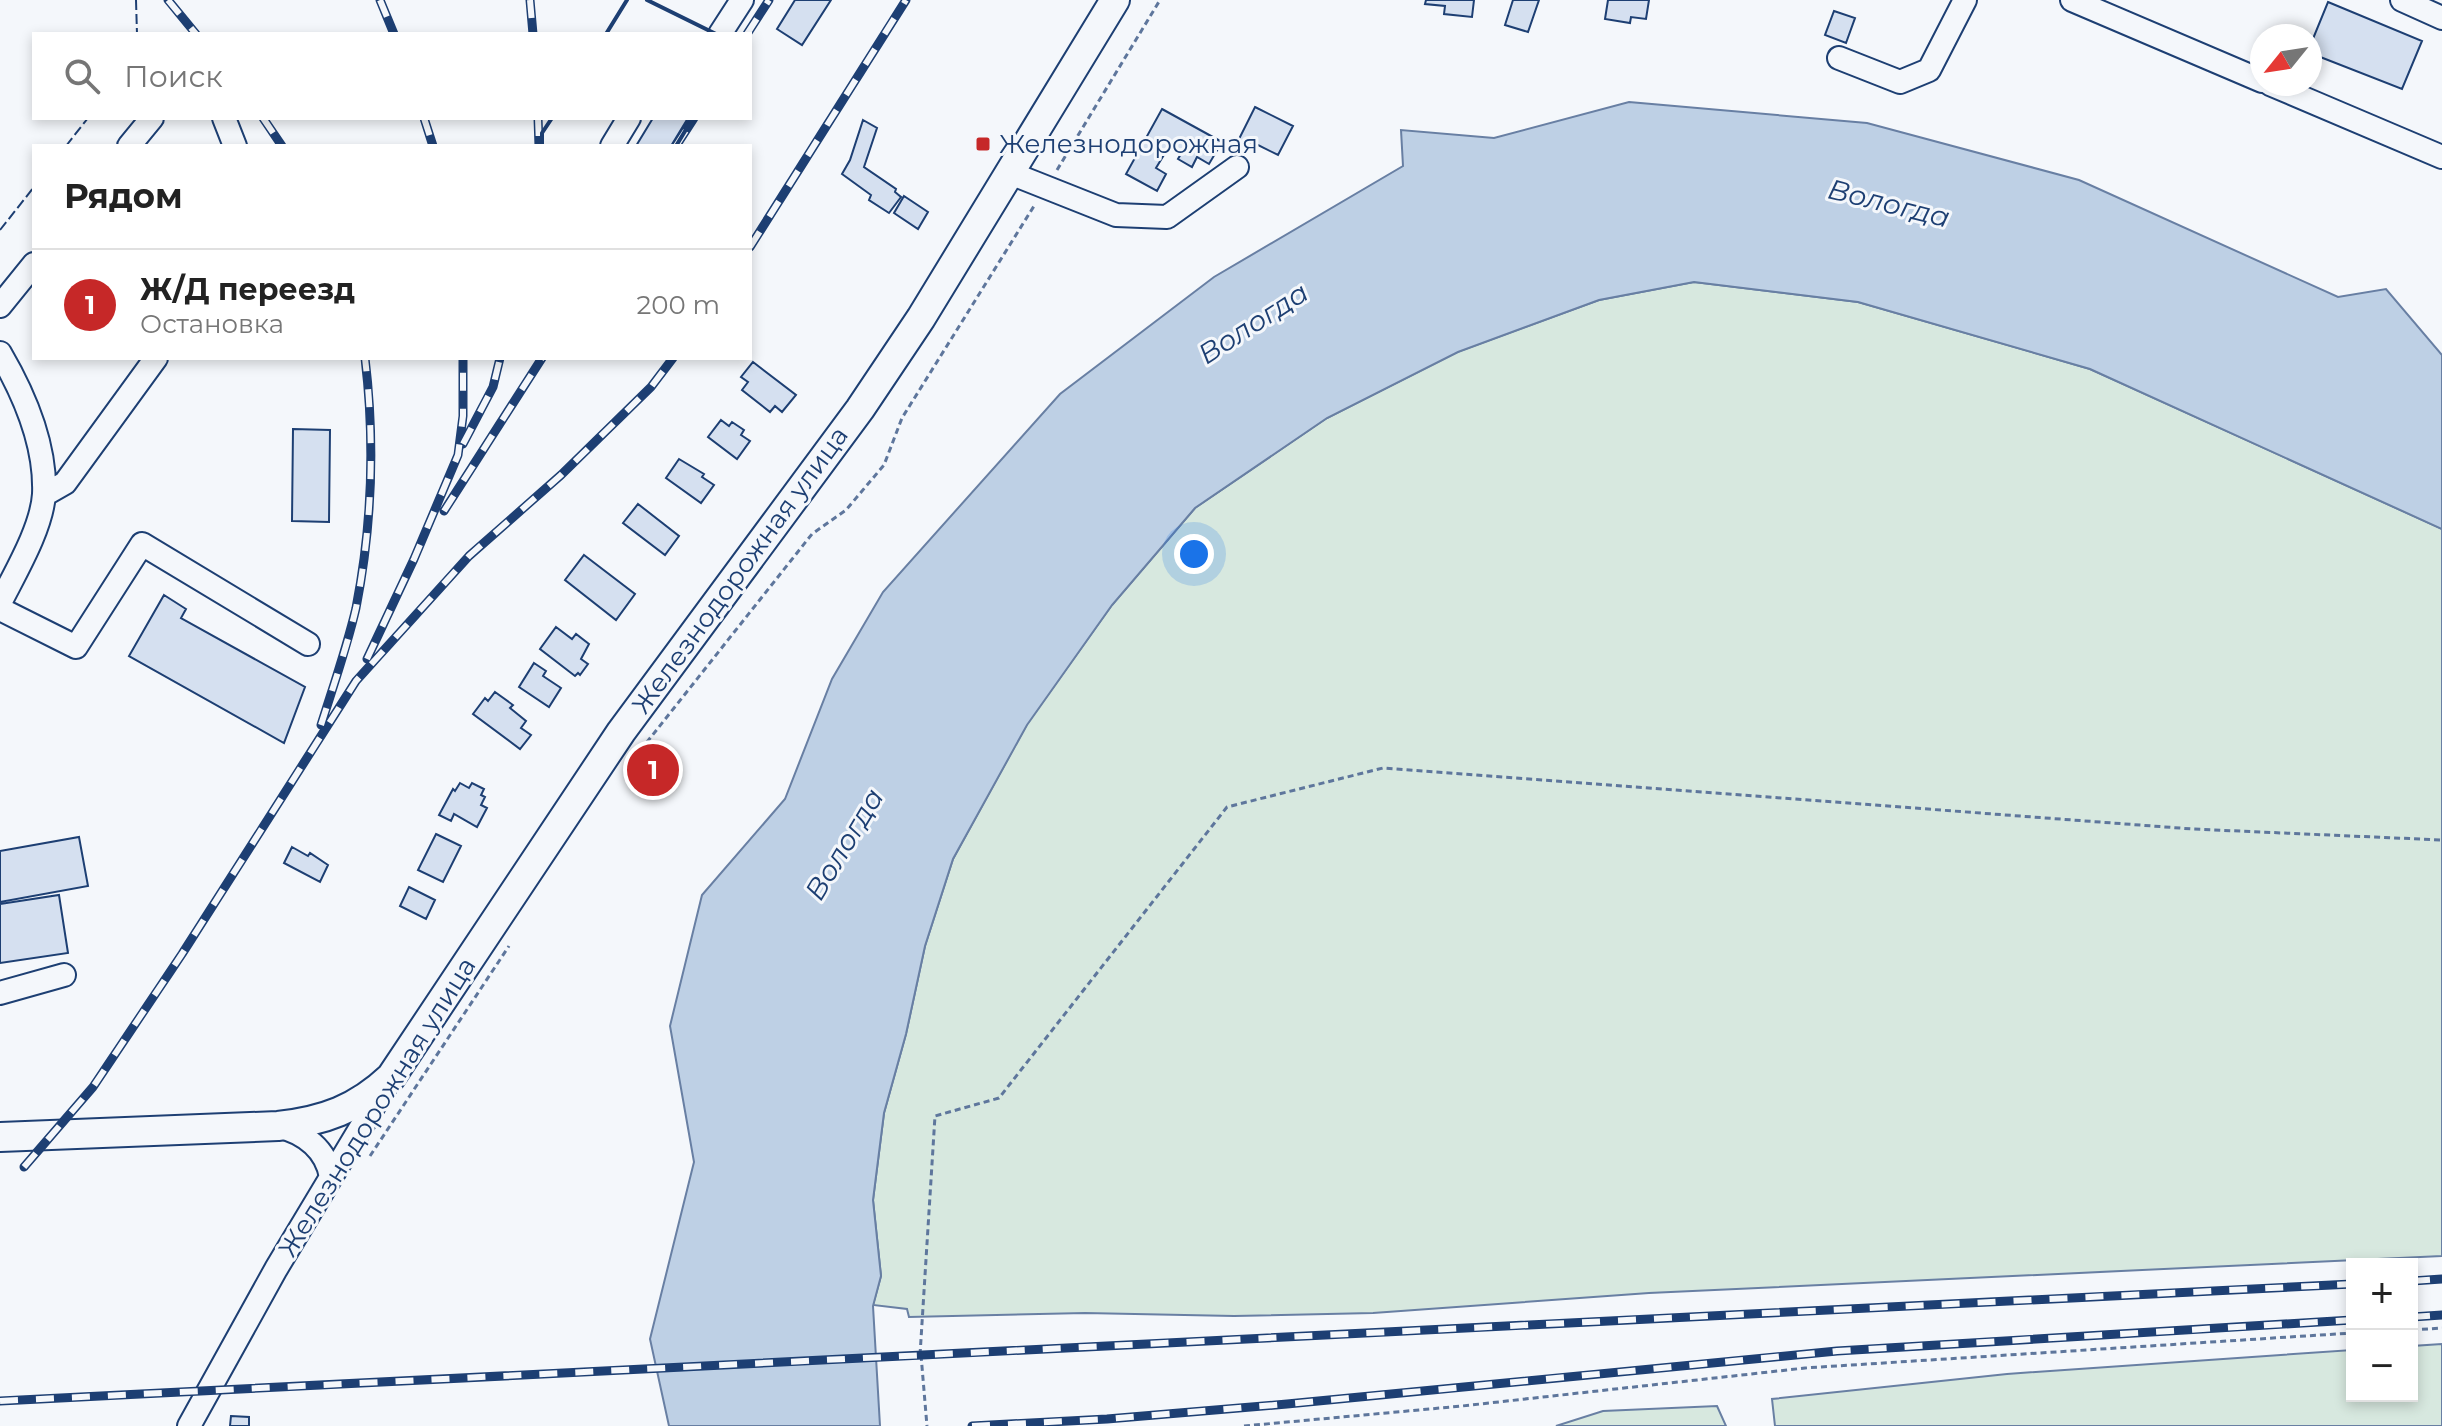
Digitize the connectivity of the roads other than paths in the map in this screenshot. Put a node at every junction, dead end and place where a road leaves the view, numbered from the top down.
1 (742, 0) edge
2 (1115, 0) edge
3 (1965, 0) edge
4 (2072, 0) edge
5 (2402, 0) edge
6 (2438, 10) edge
7 (721, 32) edge
8 (1839, 58) dead end
9 (2250, 76) edge
10 (2298, 96) edge
11 (150, 120) edge
12 (225, 120) edge
13 (628, 120) edge
14 (131, 144) edge
15 (234, 144) edge
16 (613, 144) edge
17 (2442, 157) edge
18 (1237, 167) dead end
19 (1010, 173) junction
20 (32, 266) edge
21 (0, 306) edge
22 (0, 353) edge
23 (155, 360) edge
24 (44, 495) junction
25 (0, 603) edge
26 (0, 609) edge
27 (308, 644) dead end
28 (64, 975) dead end
29 (0, 993) edge
30 (391, 1077) junction
31 (278, 1126) junction
32 (0, 1137) edge
33 (331, 1177) junction
34 (189, 1426) edge

1 - 7 street
2 - 19 main road, Железнодорожная улица
3 - 8 street
4 - 9 street
5 - 6 street
10 - 17 street
11 - 14 street
12 - 15 street
13 - 16 street
18 - 19 street
19 - 30 main road, Железнодорожная улица
20 - 21 street
22 - 24 street
23 - 24 street
24 - 25 street
26 - 27 street
28 - 29 street
30 - 31 main road
30 - 33 street, Железнодорожная улица
31 - 32 main road
31 - 33 street
33 - 34 street, Железнодорожная улица

